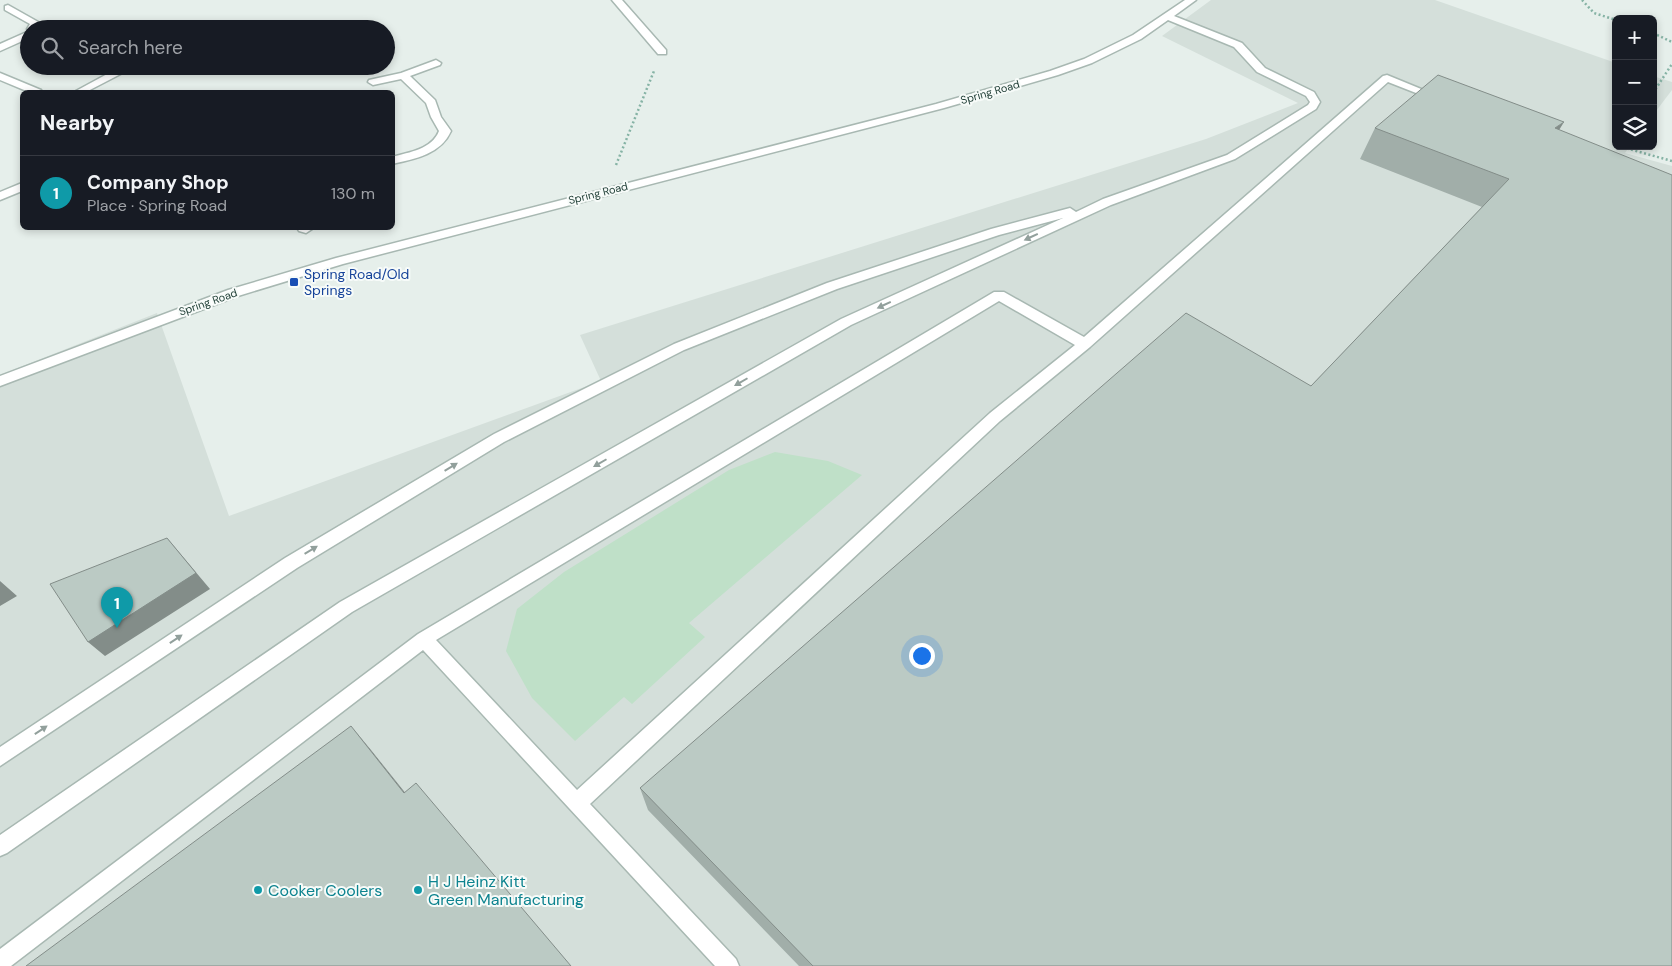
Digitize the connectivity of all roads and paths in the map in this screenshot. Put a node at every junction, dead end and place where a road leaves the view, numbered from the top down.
1 (617, 0) edge
2 (1191, 0) edge
3 (1582, 0) edge
4 (8, 8) dead end
5 (1169, 17) junction
6 (1612, 19) edge
7 (30, 20) edge
8 (1657, 35) edge
9 (20, 38) edge
10 (1672, 42) edge
11 (0, 48) edge
12 (662, 52) joint
13 (436, 63) dead end
14 (1672, 64) edge
15 (113, 75) edge
16 (404, 75) junction
17 (0, 76) edge
18 (373, 82) dead end
19 (1657, 87) edge
20 (32, 90) edge
21 (83, 90) edge
22 (1451, 104) edge
23 (1632, 150) edge
24 (395, 159) edge
25 (1672, 161) edge
26 (20, 188) edge
27 (606, 191) junction
28 (0, 196) edge
29 (1107, 202) junction
30 (1085, 344) junction
31 (0, 381) edge
32 (424, 639) junction
33 (0, 757) edge
34 (577, 803) junction
35 (0, 846) edge
36 (0, 962) edge
37 (728, 966) edge

1 - 12 street
2 - 5 street, Spring Road
3 - 6 path
4 - 7 street
5 - 27 street, Spring Road
5 - 29 street
8 - 10 path
9 - 11 street
12 - 27 path
13 - 16 street
14 - 19 path
15 - 21 street
16 - 18 street
16 - 24 street
17 - 20 street
22 - 30 street
23 - 25 path
26 - 28 street
27 - 31 street, Spring Road
33 -> 29 street
29 -> 35 street
30 - 32 street
30 - 34 street
32 - 34 street
32 - 36 street
34 - 37 street

